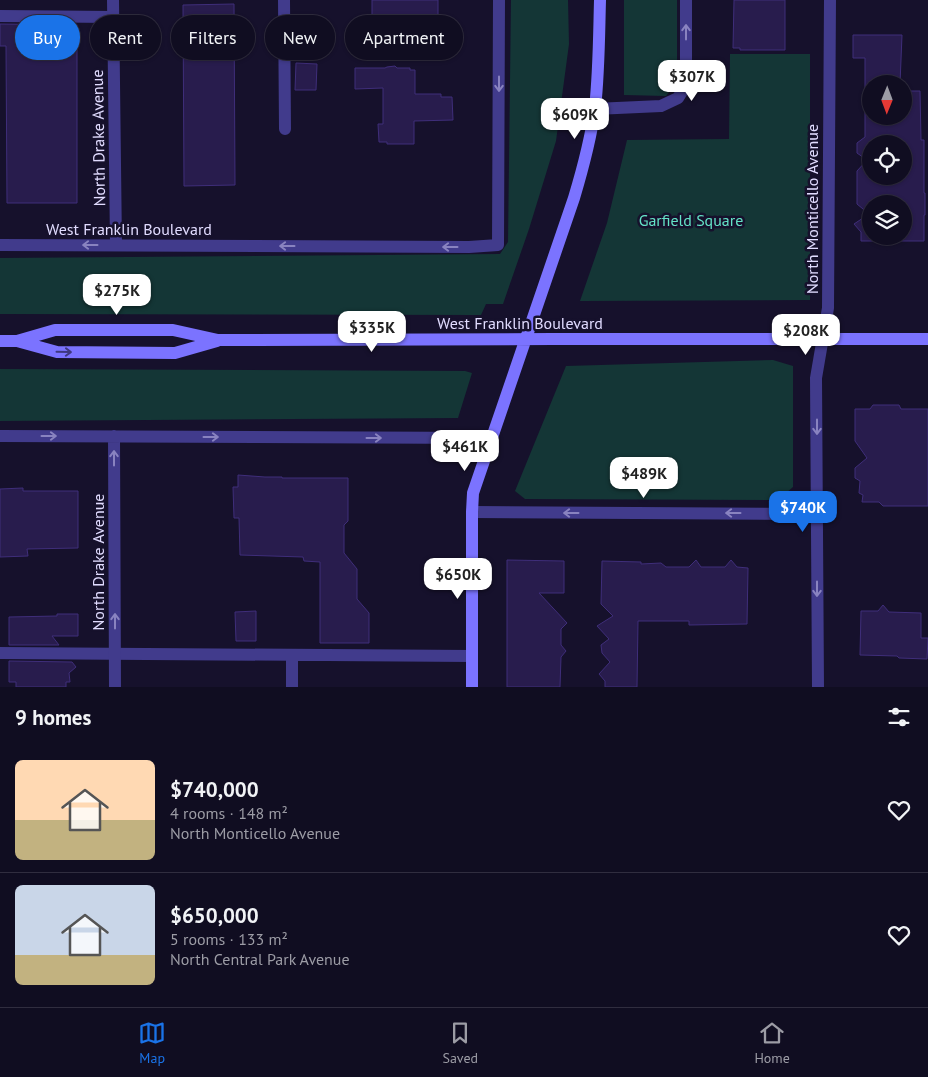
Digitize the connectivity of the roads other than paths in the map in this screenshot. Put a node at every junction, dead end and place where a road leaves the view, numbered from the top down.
1 (113, 0) edge
2 (284, 0) edge
3 (499, 0) edge
4 (600, 0) edge
5 (686, 0) edge
6 (830, 0) edge
7 (114, 15) edge
8 (0, 16) edge
9 (90, 17) edge
10 (114, 60) edge
11 (595, 109) junction
12 (285, 129) dead end
13 (0, 245) edge
14 (116, 245) junction
15 (526, 339) junction
16 (823, 339) junction
17 (218, 340) junction
18 (928, 340) edge
19 (0, 341) edge
20 (17, 341) junction
21 (0, 436) edge
22 (114, 436) junction
23 (491, 438) junction
24 (472, 512) junction
25 (817, 514) junction
26 (0, 653) edge
27 (115, 654) junction
28 (292, 655) junction
29 (472, 656) junction
30 (115, 687) edge
31 (292, 687) edge
32 (472, 687) edge
33 (818, 687) edge

1 - 7 street, North Drake Avenue
2 - 12 street
3 -> 14 street, West Franklin Boulevard
4 - 11 street
11 -> 5 street
6 - 16 street, North Monticello Avenue
8 - 9 street
10 - 14 street, North Drake Avenue
11 - 15 street
14 -> 13 street, West Franklin Boulevard
15 - 16 street, West Franklin Boulevard
15 - 17 street, West Franklin Boulevard
15 - 23 street
16 - 18 street, West Franklin Boulevard
16 -> 25 street, North Monticello Avenue
17 - 20 street, West Franklin Boulevard
20 -> 17 street, West Franklin Boulevard
19 - 20 street, West Franklin Boulevard
21 -> 22 street
22 -> 23 street
27 -> 22 street, North Drake Avenue
23 - 24 street
25 -> 24 street
24 - 29 street
25 -> 33 street, North Monticello Avenue
26 - 27 street
27 - 28 street
27 - 30 street, North Drake Avenue
28 - 29 street
28 - 31 street
29 - 32 street

